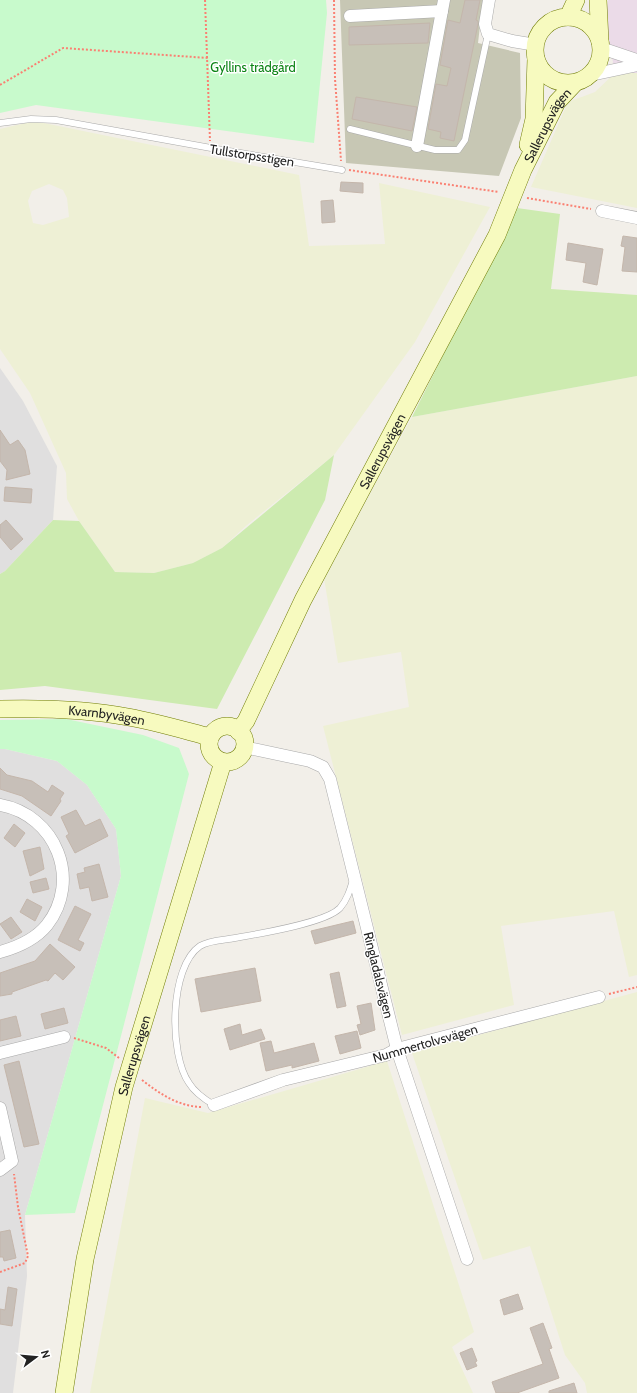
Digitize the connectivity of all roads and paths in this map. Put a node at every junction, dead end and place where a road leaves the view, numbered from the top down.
1 (206, 0) edge
2 (334, 0) edge
3 (489, 0) edge
4 (576, 0) edge
5 (598, 0) edge
6 (443, 6) edge
7 (350, 16) dead end
8 (568, 17) junction
9 (488, 34) junction
10 (601, 45) junction
11 (536, 52) junction
12 (208, 58) junction
13 (637, 60) edge
14 (637, 65) edge
15 (591, 75) junction
16 (575, 83) junction
17 (0, 85) edge
18 (0, 123) edge
19 (350, 130) dead end
20 (417, 146) junction
21 (210, 148) junction
22 (342, 170) junction
23 (523, 170) junction
24 (504, 193) dead end
25 (527, 198) dead end
26 (602, 211) joint
27 (637, 218) edge
28 (0, 709) edge
29 (238, 731) junction
30 (210, 737) junction
31 (244, 747) junction
32 (223, 762) junction
33 (0, 805) edge
34 (354, 875) junction
35 (0, 952) edge
36 (637, 987) edge
37 (600, 997) joint
38 (64, 1037) joint
39 (397, 1049) junction
40 (0, 1053) edge
41 (123, 1061) dead end
42 (142, 1080) dead end
43 (214, 1105) junction
44 (0, 1108) edge
45 (12, 1160) junction
46 (0, 1170) edge
47 (467, 1259) dead end
48 (0, 1272) edge
49 (71, 1356) junction
50 (64, 1393) edge
51 (68, 1393) edge

1 - 12 path
2 - 22 path
3 - 9 street
4 - 8 main road
5 - 10 main road
6 - 7 street
6 - 20 street
8 - 10 main road
8 - 11 main road, Sallerupsvägen
9 - 11 street
9 - 20 lane
10 - 13 street
10 - 15 main road
11 - 16 main road, Sallerupsvägen
11 - 23 main road, Sallerupsvägen
12 - 17 path
12 - 21 path
14 - 15 street
15 - 16 main road, Sallerupsvägen
16 - 23 main road, Sallerupsvägen
18 - 21 lane, Tullstorpsstigen
19 - 20 lane
21 - 22 lane, Tullstorpsstigen
22 - 24 path
23 - 29 main road, Sallerupsvägen
25 - 26 path
26 - 27 street
28 - 30 main road, Kvarnbyvägen
29 - 30 main road
29 - 31 main road
30 - 32 main road
31 - 32 main road
31 - 34 street, Ringladalsvägen
32 - 49 main road, Sallerupsvägen
33 - 35 street
34 - 39 street, Ringladalsvägen
34 - 43 lane
36 - 37 path
37 - 39 street, Nummertolvsvägen
38 - 40 street
38 - 41 path
39 - 43 street, Nummertolvsvägen
39 - 47 street, Ringladalsvägen
42 - 43 path
44 - 45 street
45 - 46 street
45 - 48 path
49 - 50 main road, Sallerupsvägen
49 - 51 main road, Sallerupsvägen

